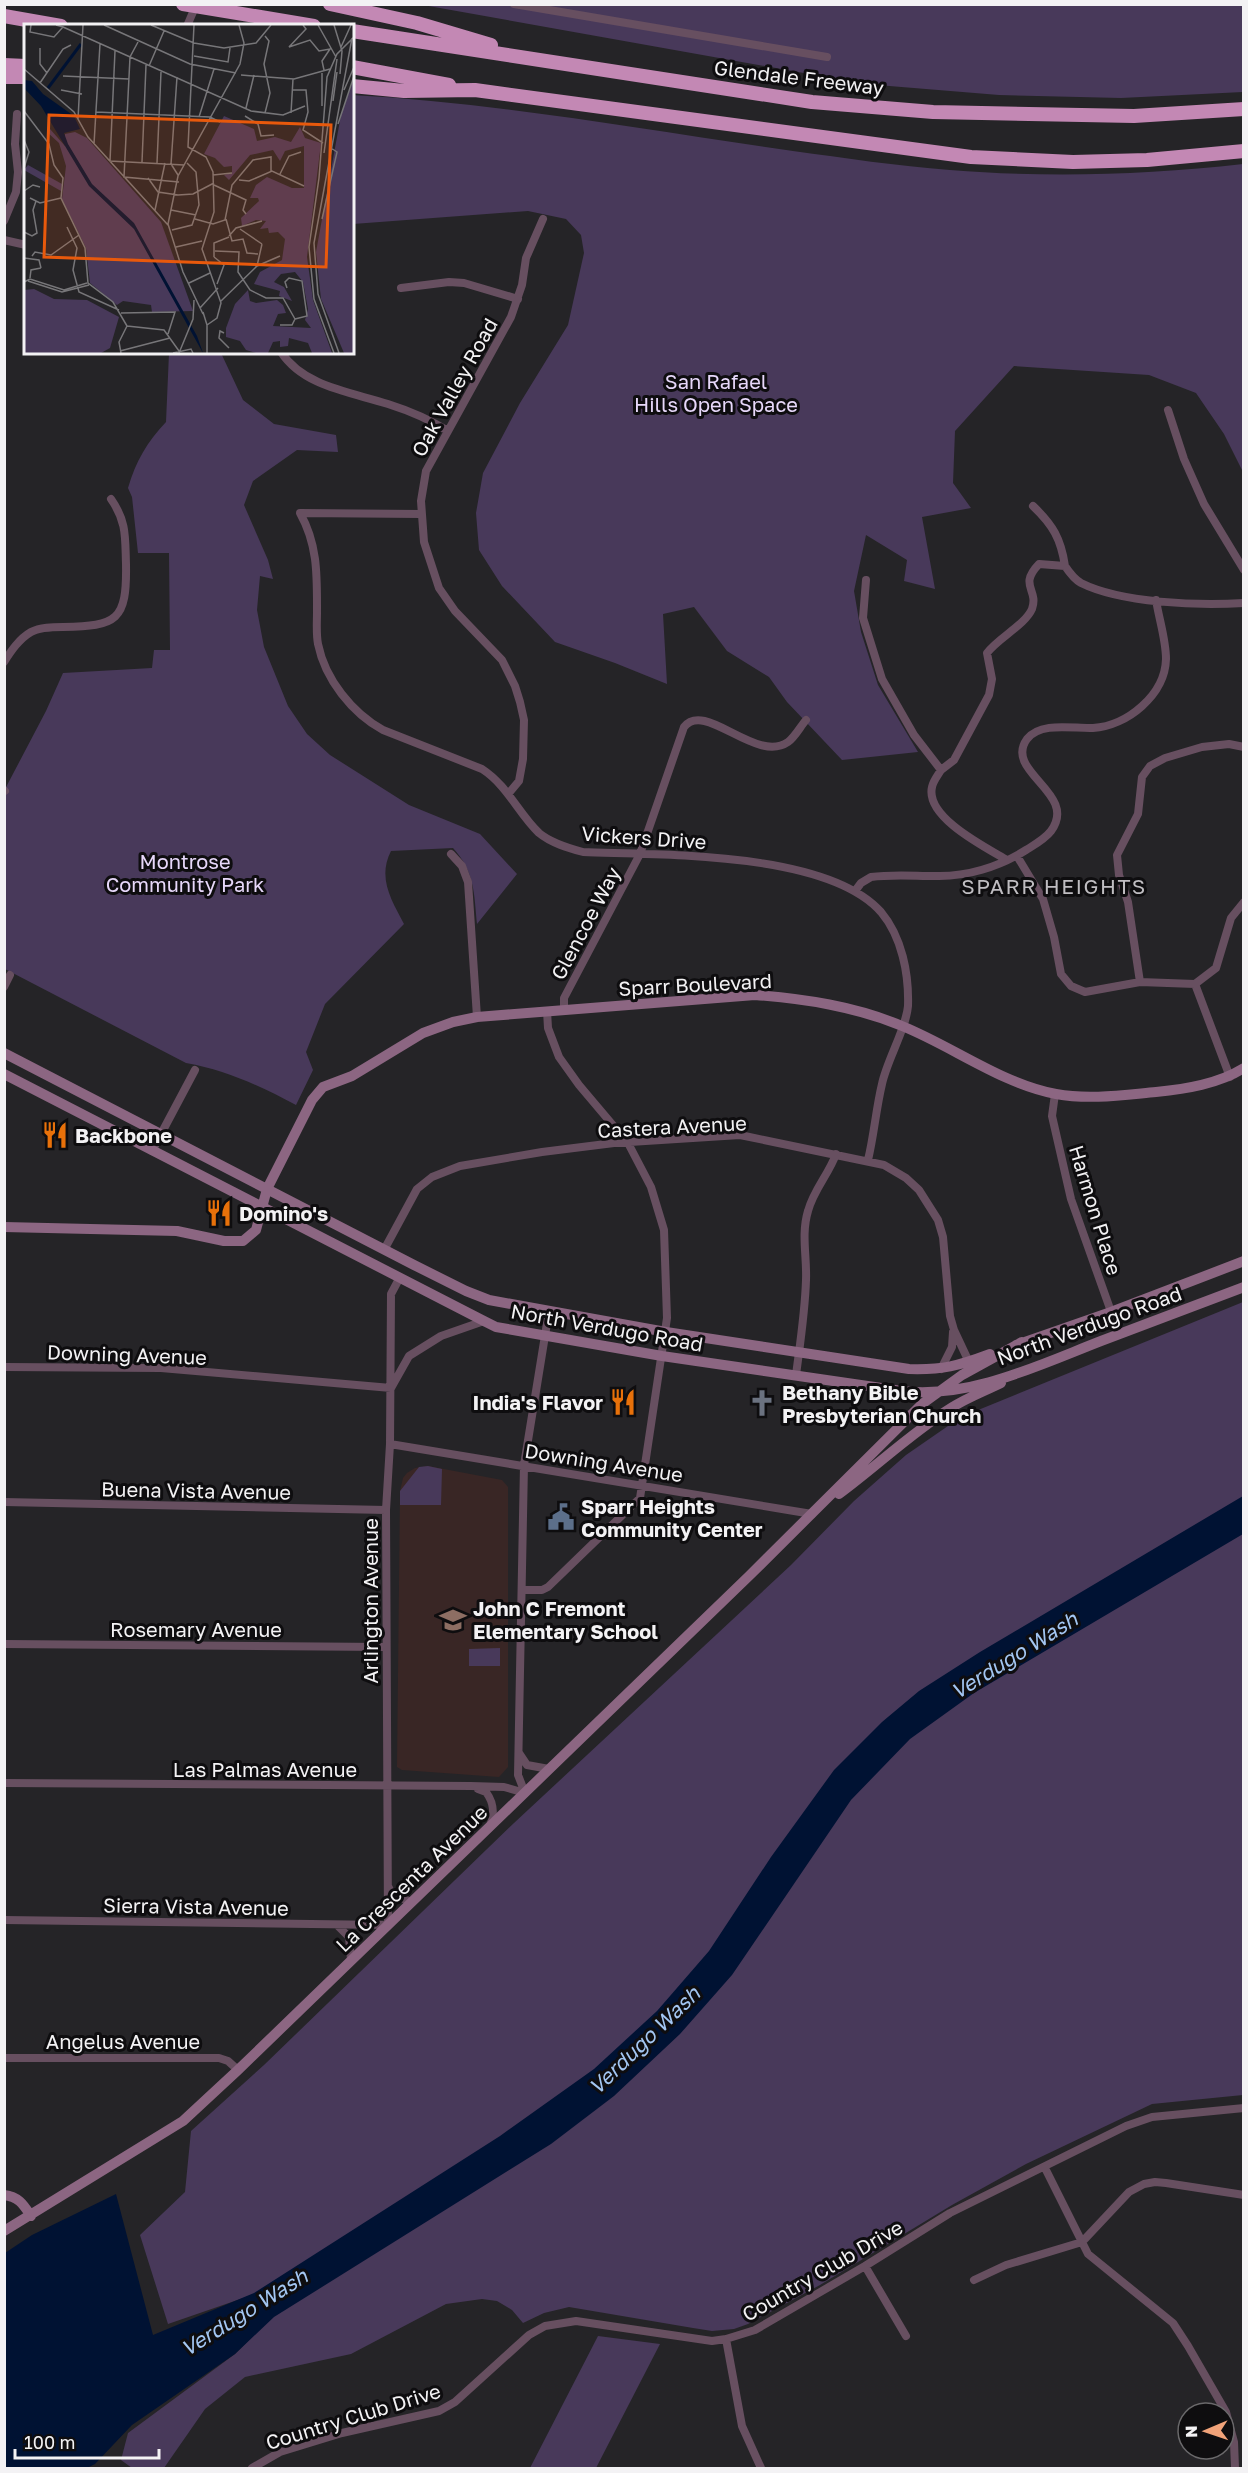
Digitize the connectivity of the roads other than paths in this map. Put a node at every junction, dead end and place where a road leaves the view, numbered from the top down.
1 (183, 4) edge
2 (196, 4) edge
3 (330, 4) edge
4 (514, 4) edge
5 (4, 16) edge
6 (50, 24) edge
7 (187, 24) edge
8 (301, 24) edge
9 (4, 25) edge
10 (24, 26) edge
11 (354, 31) edge
12 (826, 57) dead end
13 (533, 58) junction
14 (4, 65) edge
15 (24, 66) edge
16 (354, 67) edge
17 (4, 77) edge
18 (24, 77) edge
19 (354, 86) edge
20 (475, 90) junction
21 (1244, 109) edge
22 (16, 114) dead end
23 (1244, 151) edge
24 (543, 219) dead end
25 (4, 221) edge
26 (4, 240) edge
27 (24, 245) edge
28 (401, 288) dead end
29 (518, 299) junction
30 (282, 354) edge
31 (1168, 410) dead end
32 (448, 431) junction
33 (111, 499) dead end
34 (1033, 506) dead end
35 (421, 514) junction
36 (1065, 566) junction
37 (1244, 570) edge
38 (866, 580) dead end
39 (1156, 600) junction
40 (1244, 603) edge
41 (4, 662) edge
42 (806, 720) dead end
43 (1244, 747) edge
44 (941, 770) junction
45 (509, 793) junction
46 (451, 854) dead end
47 (640, 854) junction
48 (1017, 856) junction
49 (1007, 861) junction
50 (855, 891) junction
51 (1244, 902) edge
52 (10, 975) dead end
53 (1140, 982) junction
54 (1195, 984) junction
55 (4, 987) edge
56 (564, 1010) junction
57 (547, 1011) junction
58 (477, 1017) junction
59 (902, 1026) junction
60 (4, 1053) edge
61 (1244, 1068) edge
62 (195, 1070) dead end
63 (4, 1074) edge
64 (1230, 1077) junction
65 (1055, 1094) junction
66 (161, 1134) junction
67 (628, 1143) junction
68 (152, 1151) junction
69 (836, 1154) junction
70 (868, 1160) junction
71 (267, 1189) junction
72 (263, 1208) junction
73 (4, 1227) edge
74 (384, 1250) junction
75 (1244, 1261) edge
76 (399, 1279) junction
77 (1244, 1287) edge
78 (549, 1311) junction
79 (1112, 1312) junction
80 (484, 1321) junction
81 (954, 1330) junction
82 (666, 1332) junction
83 (1119, 1334) junction
84 (545, 1336) junction
85 (1022, 1342) junction
86 (799, 1352) junction
87 (662, 1356) junction
88 (969, 1362) junction
89 (4, 1367) edge
90 (941, 1369) junction
91 (1028, 1369) junction
92 (796, 1376) junction
93 (391, 1388) junction
94 (938, 1393) junction
95 (390, 1444) junction
96 (524, 1465) junction
97 (642, 1485) junction
98 (4, 1502) edge
99 (386, 1510) junction
100 (812, 1514) junction
101 (522, 1590) junction
102 (4, 1644) edge
103 (386, 1647) junction
104 (519, 1752) junction
105 (549, 1770) junction
106 (4, 1783) edge
107 (388, 1786) junction
108 (471, 1786) junction
109 (525, 1793) junction
110 (489, 1827) junction
111 (388, 1885) junction
112 (411, 1902) junction
113 (4, 1920) edge
114 (334, 1924) junction
115 (388, 1925) junction
116 (351, 1960) junction
117 (4, 2058) edge
118 (238, 2070) junction
119 (1244, 2108) edge
120 (1045, 2168) junction
121 (4, 2195) edge
122 (1244, 2195) edge
123 (31, 2216) junction
124 (4, 2231) edge
125 (1082, 2242) junction
126 (866, 2266) junction
127 (974, 2280) dead end
128 (906, 2336) dead end
129 (726, 2339) junction
130 (252, 2469) edge
131 (761, 2469) edge
132 (1235, 2469) edge

1 - 8 highway
2 - 7 street
3 - 13 highway
4 - 12 street
5 - 6 highway
9 - 10 highway
11 - 13 highway, Glendale Freeway
13 - 21 highway, Glendale Freeway
14 - 15 highway
16 - 20 highway
17 - 18 highway
19 - 20 highway
20 - 23 highway
22 - 25 street
24 - 29 street, Oak Valley Road
26 - 27 street
28 - 29 street
29 - 32 street, Oak Valley Road
30 - 32 street
31 - 37 street
32 - 35 street, Oak Valley Road
33 - 41 street
34 - 36 street
35 - 45 street, Oak Valley Road
35 - 45 street, Vickers Drive
36 - 39 street
36 - 44 street
38 - 44 street
39 - 40 street
39 - 48 street
42 - 47 street, Glencoe Way
43 - 53 street
44 - 49 street
45 - 47 street, Vickers Drive
46 - 58 street
47 - 50 street, Vickers Drive
47 - 56 street, Glencoe Way
48 - 49 street
48 - 53 street
49 - 50 street
50 - 59 street, Vickers Drive
51 - 54 street
52 - 55 street
53 - 54 street
54 - 64 street
56 - 57 main road, Sparr Boulevard
56 - 59 main road, Sparr Boulevard
57 - 58 main road, Sparr Boulevard
57 - 67 street
58 - 71 main road, Sparr Boulevard
59 - 65 main road, Sparr Boulevard
59 - 70 street, Vickers Drive
60 - 66 main road, North Verdugo Road
61 - 64 main road, Sparr Boulevard
62 - 66 street
63 - 68 main road, North Verdugo Road
64 - 65 main road, Sparr Boulevard
65 - 79 street, Harmon Place
66 - 68 street
66 - 71 main road, North Verdugo Road
67 - 69 street, Castera Avenue
67 - 74 street, Castera Avenue
67 - 82 street
68 - 72 main road, North Verdugo Road
69 - 70 street, Castera Avenue
69 - 86 street
70 - 81 street, Castera Avenue
71 - 72 main road
71 - 74 main road, North Verdugo Road
72 - 73 main road
72 - 76 main road, North Verdugo Road
74 - 78 main road, North Verdugo Road
75 - 79 main road, North Verdugo Road
76 - 80 main road, North Verdugo Road
76 - 93 street, Arlington Avenue
77 - 83 main road, North Verdugo Road
78 - 82 main road, North Verdugo Road
78 - 84 street
79 - 83 street, Harmon Place
79 - 85 main road, North Verdugo Road
80 - 84 main road, North Verdugo Road
80 - 93 street
81 - 88 street, Castera Avenue
81 - 90 street, Castera Avenue
82 - 86 main road, North Verdugo Road
82 - 87 street
83 - 91 main road, North Verdugo Road
84 - 87 main road, North Verdugo Road
84 - 96 street
85 - 88 main road, North Verdugo Road
85 - 94 main road, La Crescenta Avenue
86 - 90 main road, North Verdugo Road
86 - 92 street
87 - 92 main road, North Verdugo Road
87 - 97 street
88 - 90 main road, North Verdugo Road
89 - 93 street, Downing Avenue
91 - 94 main road, North Verdugo Road
91 - 100 main road, La Crescenta Avenue
92 - 94 main road, North Verdugo Road
93 - 95 street, Arlington Avenue
94 - 100 main road, La Crescenta Avenue
95 - 96 street, Downing Avenue
95 - 99 street, Arlington Avenue
96 - 97 street, Downing Avenue
96 - 101 street
97 - 100 street, Downing Avenue
97 - 101 street
98 - 99 street, Buena Vista Avenue
99 - 103 street, Arlington Avenue
100 - 105 main road, La Crescenta Avenue
101 - 104 street
102 - 103 street, Rosemary Avenue
103 - 107 street, Arlington Avenue
104 - 105 street
104 - 109 street
105 - 109 main road, La Crescenta Avenue
106 - 107 street, Las Palmas Avenue
107 - 108 street, Las Palmas Avenue
107 - 111 street, Arlington Avenue
108 - 109 street, Las Palmas Avenue
108 - 110 street
109 - 110 main road, La Crescenta Avenue
110 - 112 main road, La Crescenta Avenue
111 - 112 street
111 - 115 street, Arlington Avenue
112 - 115 main road, La Crescenta Avenue
113 - 114 street, Sierra Vista Avenue
114 - 115 street, Sierra Vista Avenue
114 - 116 street
115 - 116 main road, La Crescenta Avenue
116 - 118 main road, La Crescenta Avenue
117 - 118 street, Angelus Avenue
118 - 123 main road, La Crescenta Avenue
119 - 120 street, Country Club Drive
120 - 125 street
120 - 126 street, Country Club Drive
121 - 123 main road
122 - 125 street
123 - 124 main road, La Crescenta Avenue
125 - 127 street
125 - 132 street
126 - 128 street
126 - 129 street, Country Club Drive
129 - 130 street, Country Club Drive
129 - 131 street

